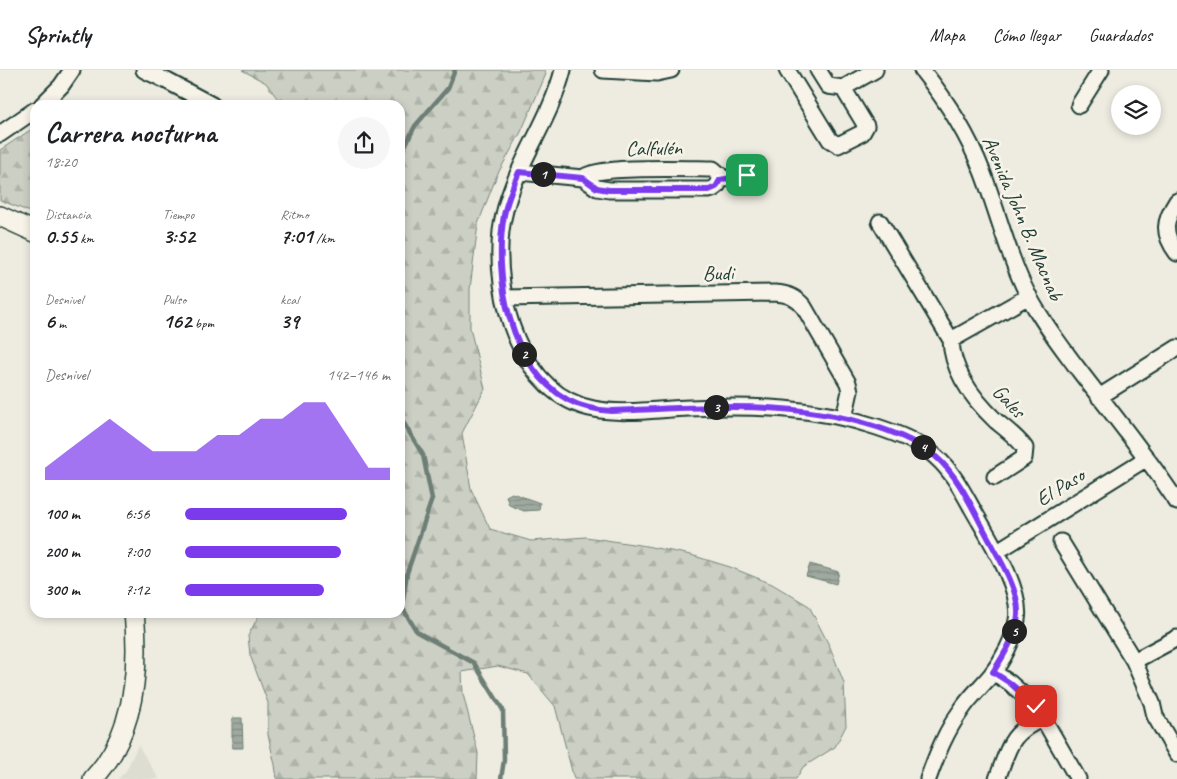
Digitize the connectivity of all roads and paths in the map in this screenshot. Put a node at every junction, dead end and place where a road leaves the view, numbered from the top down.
1 (72, 70) edge
2 (144, 70) edge
3 (563, 70) edge
4 (603, 70) edge
5 (671, 70) edge
6 (787, 70) edge
7 (818, 70) edge
8 (875, 70) edge
9 (922, 70) edge
10 (1100, 70) edge
11 (843, 88) junction
12 (47, 100) edge
13 (203, 100) edge
14 (1079, 105) dead end
15 (30, 113) edge
16 (0, 134) edge
17 (519, 172) junction
18 (747, 175) dead end
19 (583, 178) junction
20 (720, 180) junction
21 (1177, 201) edge
22 (0, 216) edge
23 (880, 222) dead end
24 (30, 230) edge
25 (1177, 253) edge
26 (1029, 296) junction
27 (505, 298) junction
28 (951, 340) junction
29 (1177, 348) edge
30 (1099, 397) junction
31 (844, 418) junction
32 (1147, 458) junction
33 (995, 477) dead end
34 (1177, 502) edge
35 (1062, 542) dead end
36 (996, 552) junction
37 (134, 618) edge
38 (1177, 638) edge
39 (1134, 661) junction
40 (993, 672) junction
41 (1042, 719) junction
42 (1177, 754) edge
43 (93, 779) edge
44 (928, 779) edge
45 (997, 779) edge
46 (1078, 779) edge

1 - 12 street
2 - 13 street
3 - 17 street
4 - 5 street
6 - 11 street
7 - 11 street
8 - 11 street
9 - 26 street, Avenida John B. Macnab
10 - 14 street
15 - 16 street
17 - 19 street, Calfulén
17 - 27 street
18 - 20 street, Calfulén
19 - 20 street, Calfulén
19 - 20 street, Calfulén
21 - 25 street
22 - 24 street
23 - 28 street, Gales
26 - 28 street
26 - 30 street, Avenida John B. Macnab
27 - 31 street
27 - 31 street, Budi
28 - 33 street, Gales
29 - 30 street
30 - 32 street, Avenida John B. Macnab
31 - 36 street
32 - 34 street, Avenida John B. Macnab
32 - 36 street, El Paso
35 - 39 street
36 - 40 street
37 - 43 street
38 - 39 street
39 - 42 street
40 - 41 street
40 - 44 street
41 - 45 street
41 - 46 street

